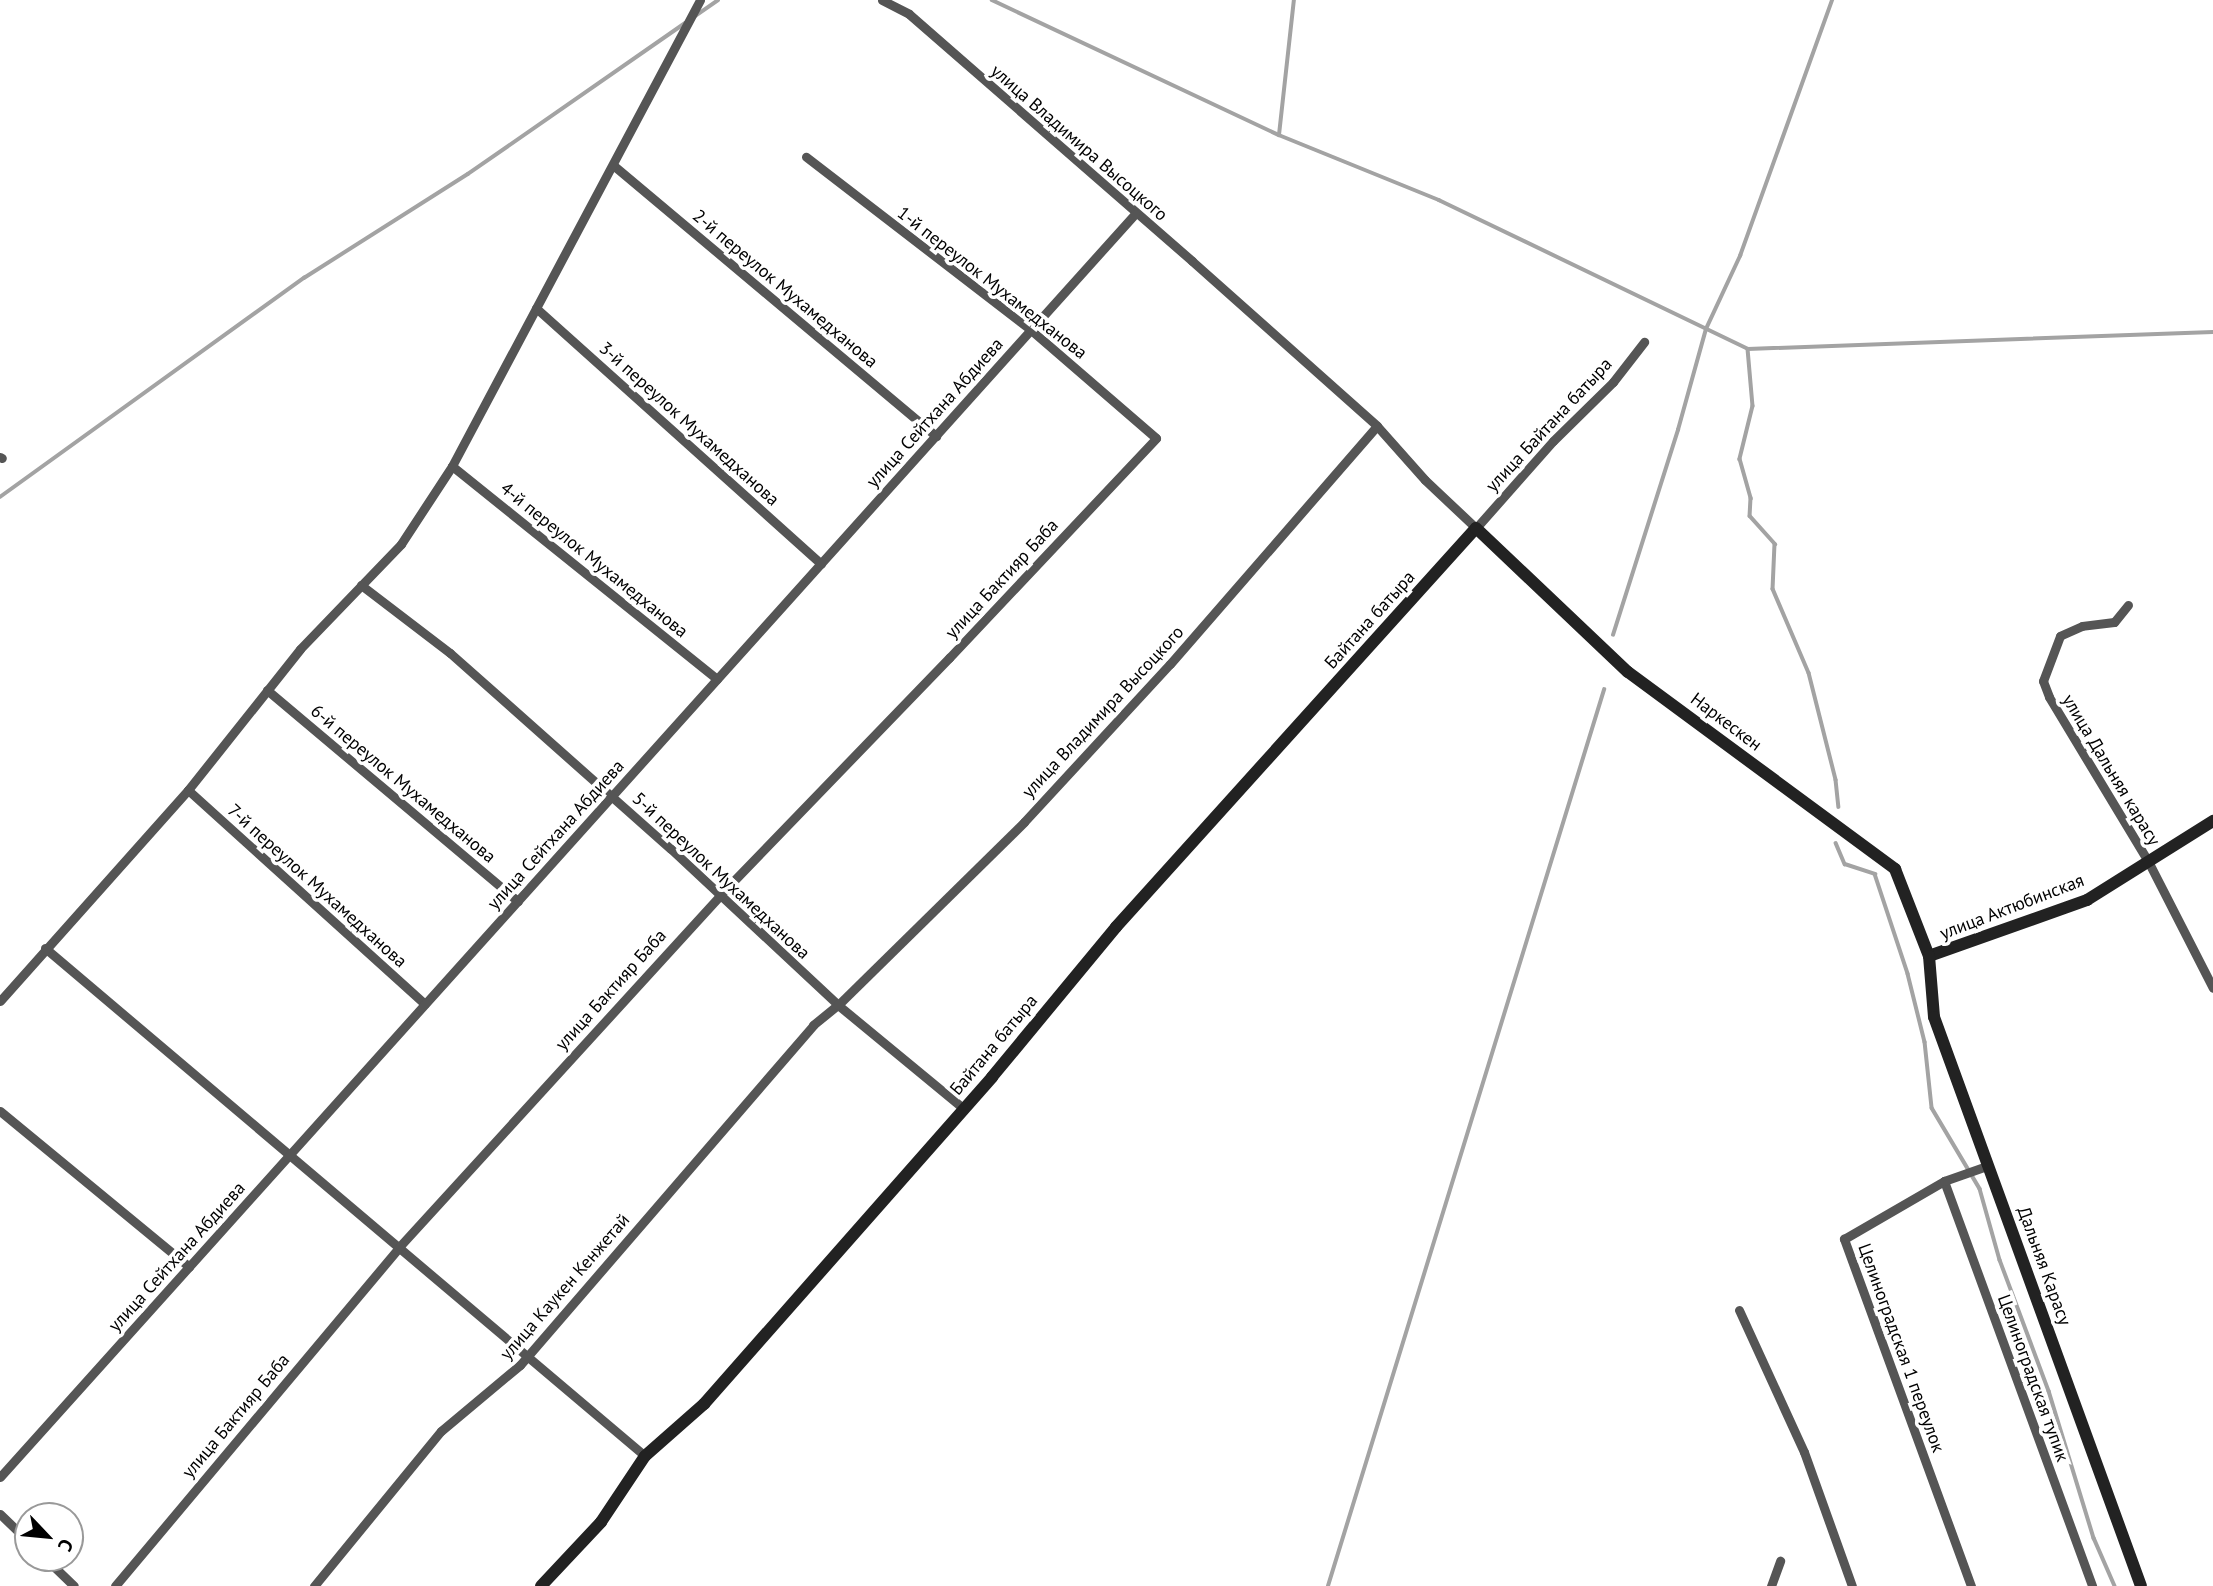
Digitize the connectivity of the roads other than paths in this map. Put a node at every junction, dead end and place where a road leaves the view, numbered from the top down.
1 (701, 0) edge
2 (882, 0) edge
3 (806, 157) dead end
4 (614, 165) junction
5 (1135, 214) junction
6 (536, 308) junction
7 (1031, 330) junction
8 (1644, 342) dead end
9 (1377, 426) junction
10 (936, 436) junction
11 (1156, 438) joint
12 (452, 466) junction
13 (1476, 528) junction
14 (821, 564) junction
15 (361, 585) junction
16 (2128, 605) dead end
17 (717, 679) junction
18 (267, 690) junction
19 (188, 790) junction
20 (612, 796) junction
21 (2213, 821) edge
22 (2149, 863) junction
23 (720, 895) junction
24 (518, 901) junction
25 (45, 948) junction
26 (1928, 956) junction
27 (2213, 988) edge
28 (0, 1001) edge
29 (425, 1004) junction
30 (838, 1005) junction
31 (964, 1109) junction
32 (0, 1111) edge
33 (290, 1154) junction
34 (1987, 1166) junction
35 (1948, 1180) junction
36 (400, 1246) junction
37 (189, 1267) junction
38 (1739, 1310) dead end
39 (529, 1355) junction
40 (645, 1456) junction
41 (0, 1477) edge
42 (0, 1514) edge
43 (14, 1528) edge
44 (1780, 1561) dead end
45 (60, 1572) edge
46 (74, 1586) edge
47 (115, 1586) edge
48 (314, 1586) edge
49 (541, 1586) edge
50 (1771, 1586) edge
51 (1852, 1586) edge
52 (1971, 1586) edge
53 (2092, 1586) edge
54 (2141, 1586) edge

1 - 4 street
2 - 5 street, улица Владимира Высоцкого
3 - 7 street, 1-й переулок Мухамедханова
4 - 6 street
4 - 10 street, 2-й переулок Мухамедханова
5 - 7 street, улица Сейтхана Абдиева
5 - 9 street, улица Владимира Высоцкого
6 - 12 street
6 - 14 street, 3-й переулок Мухамедханова
7 - 10 street, улица Сейтхана Абдиева
7 - 11 street, 1-й переулок Мухамедханова
8 - 13 street, улица Байтана батыра
9 - 13 street, улица Владимира Высоцкого
9 - 30 street, улица Владимира Высоцкого
10 - 14 street, улица Сейтхана Абдиева
11 - 23 street, улица Бактияр Баба
12 - 15 street
12 - 17 street, 4-й переулок Мухамедханова
13 - 26 street, Наркескен
13 - 31 street, Байтана батыра
14 - 17 street, улица Сейтхана Абдиева
15 - 18 street
15 - 20 street, 5-й переулок Мухамедханова
16 - 22 street, улица Дальняя карасу
17 - 20 street, улица Сейтхана Абдиева
18 - 19 street
18 - 24 street, 6-й переулок Мухамедханова
19 - 25 street
19 - 29 street, 7-й переулок Мухамедханова
20 - 23 street, 5-й переулок Мухамедханова
20 - 24 street, улица Сейтхана Абдиева
21 - 22 street, улица Актюбинская
22 - 26 street, улица Актюбинская
22 - 27 street, улица Дальняя карасу
23 - 30 street, 5-й переулок Мухамедханова
23 - 36 street, улица Бактияр Баба
24 - 29 street, улица Сейтхана Абдиева
25 - 28 street
25 - 33 street
26 - 34 street, Дальняя Карасу
29 - 33 street, улица Сейтхана Абдиева
30 - 31 street, 5-й переулок Мухамедханова
30 - 39 street, улица Каукен Кенжетай
31 - 40 street, Байтана батыра
32 - 37 street
33 - 36 street
33 - 37 street, улица Сейтхана Абдиева
34 - 35 street
34 - 54 street, Дальняя Карасу
35 - 52 street, Целиноградская 1 переулок
35 - 53 street, Целиноградская тупик
36 - 39 street
36 - 47 street, улица Бактияр Баба
37 - 41 street, улица Сейтхана Абдиева
38 - 51 street
39 - 40 street
39 - 48 street, улица Каукен Кенжетай
40 - 49 street, Байтана батыра
42 - 43 street
44 - 50 street
45 - 46 street

